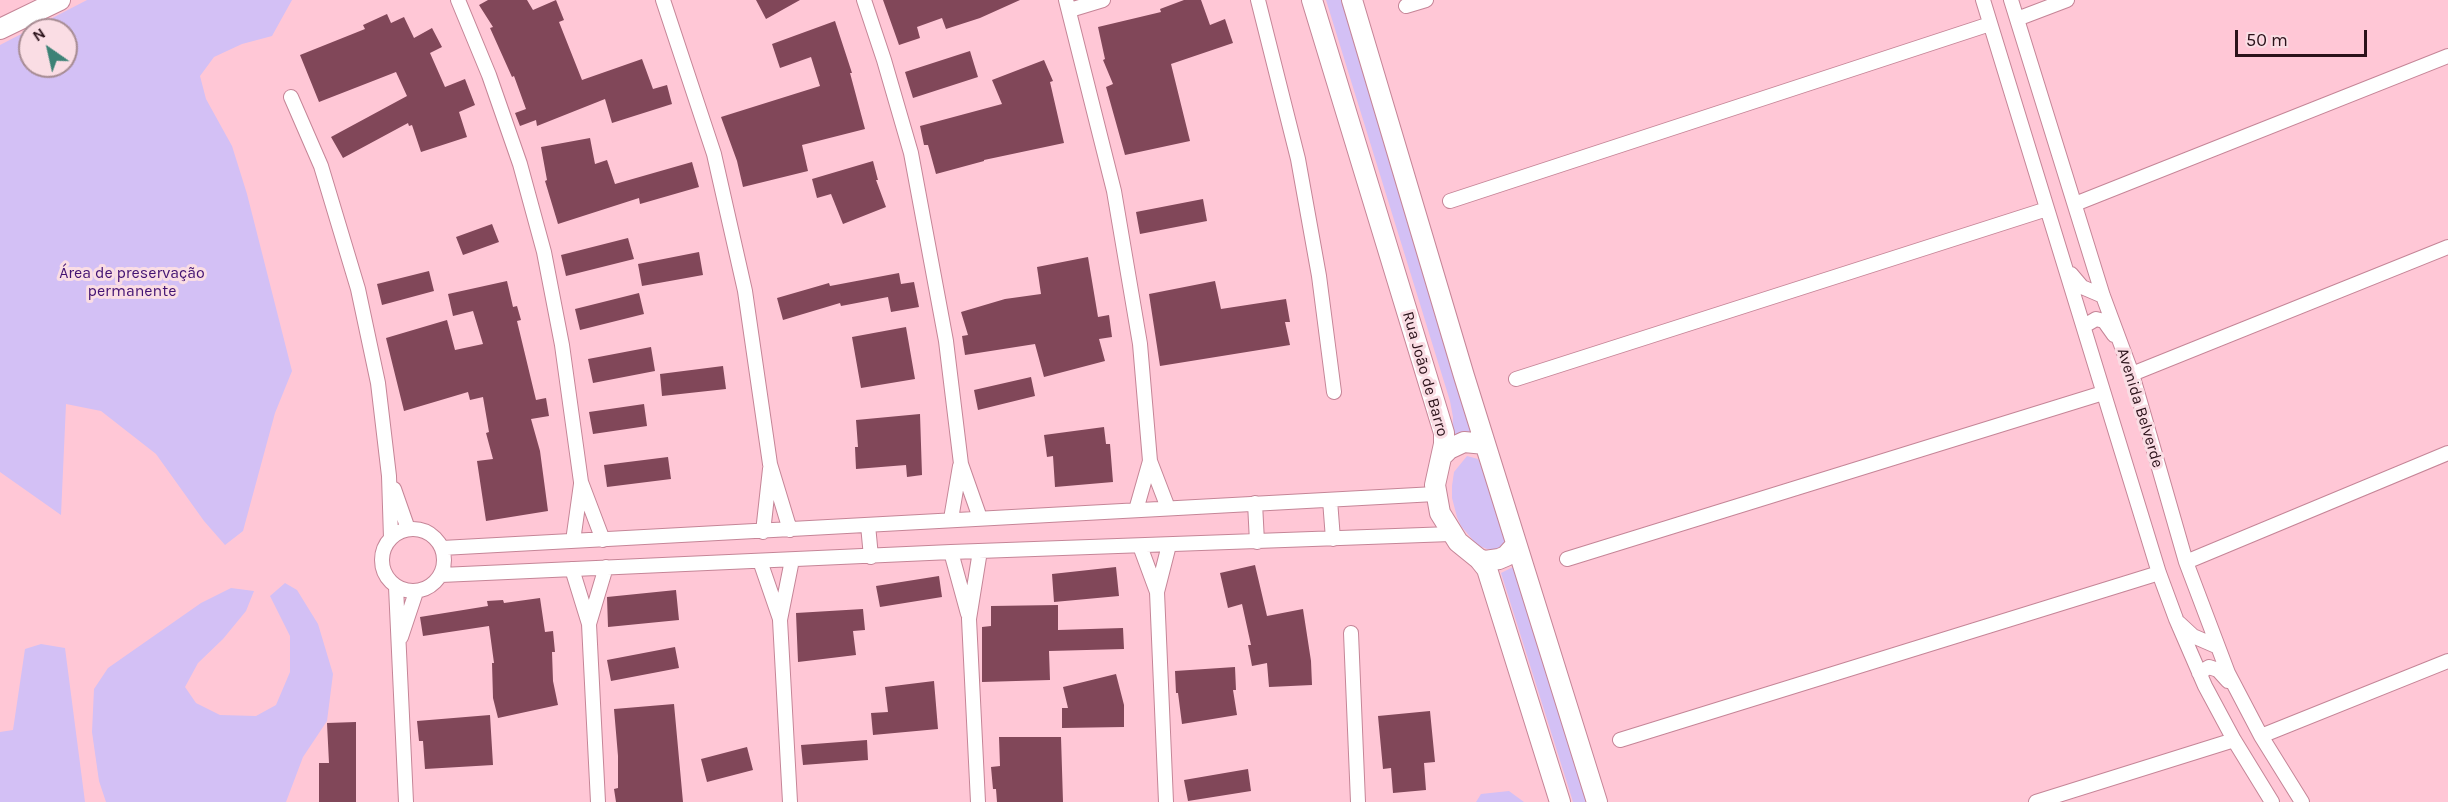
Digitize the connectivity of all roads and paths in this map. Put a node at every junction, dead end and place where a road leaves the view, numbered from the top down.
1 (60, 0) edge
2 (458, 0) edge
3 (663, 0) edge
4 (864, 0) edge
5 (1102, 0) edge
6 (1258, 0) edge
7 (1312, 0) edge
8 (1352, 0) edge
9 (1426, 0) edge
10 (1983, 0) edge
11 (2011, 0) edge
12 (2067, 0) edge
13 (1068, 5) edge
14 (1406, 6) dead end
15 (2017, 19) junction
16 (1990, 24) junction
17 (0, 29) edge
18 (2448, 56) edge
19 (291, 97) dead end
20 (1450, 201) dead end
21 (2075, 204) junction
22 (2047, 209) junction
23 (2448, 247) edge
24 (2065, 265) junction
25 (2103, 296) junction
26 (2084, 326) junction
27 (2121, 344) junction
28 (2132, 374) junction
29 (1516, 379) dead end
30 (1334, 392) dead end
31 (2103, 393) junction
32 (1485, 444) junction
33 (2448, 453) edge
34 (1442, 456) junction
35 (1150, 461) junction
36 (771, 464) junction
37 (961, 464) junction
38 (389, 476) junction
39 (581, 482) junction
40 (1435, 494) junction
41 (1330, 500) junction
42 (1255, 503) junction
43 (1168, 508) junction
44 (1136, 510) junction
45 (980, 518) junction
46 (951, 519) junction
47 (868, 525) junction
48 (408, 529) junction
49 (790, 530) junction
50 (763, 532) junction
51 (1451, 534) junction
52 (391, 538) junction
53 (1333, 539) junction
54 (603, 540) junction
55 (573, 541) junction
56 (1257, 542) junction
57 (1169, 545) junction
58 (1140, 546) junction
59 (1516, 546) junction
60 (442, 548) junction
61 (980, 551) junction
62 (951, 552) junction
63 (871, 557) junction
64 (1479, 559) junction
65 (1567, 559) dead end
66 (792, 560) junction
67 (760, 561) junction
68 (2186, 562) junction
69 (606, 567) junction
70 (572, 568) junction
71 (2159, 573) junction
72 (441, 575) junction
73 (396, 587) junction
74 (416, 592) junction
75 (1157, 592) junction
76 (969, 619) junction
77 (780, 620) junction
78 (2176, 620) junction
79 (590, 624) junction
80 (1351, 633) dead end
81 (398, 645) junction
82 (2216, 646) junction
83 (2448, 661) edge
84 (2199, 673) junction
85 (2241, 699) junction
86 (2261, 736) junction
87 (1620, 740) dead end
88 (2234, 740) junction
89 (406, 802) edge
90 (598, 802) edge
91 (790, 802) edge
92 (978, 802) edge
93 (1166, 802) edge
94 (1358, 802) edge
95 (1560, 802) edge
96 (1597, 802) edge
97 (2036, 802) edge
98 (2272, 802) edge
99 (2301, 802) edge

1 - 17 street
2 - 39 street
3 - 36 street
4 - 37 street
5 - 13 street
6 - 30 street
7 - 34 street, Rua João de Barro
8 - 32 street
9 - 14 street
10 - 16 street, Avenida Belverde
11 - 15 street, Avenida Belverde
12 - 15 street
13 - 35 street
15 - 21 street, Avenida Belverde
16 - 20 street
16 - 22 street, Avenida Belverde
18 - 21 street
19 - 38 street
21 - 25 street, Avenida Belverde
22 - 24 street, Avenida Belverde
22 - 29 street
23 - 28 street
24 - 25 street
24 - 26 street, Avenida Belverde
25 - 27 street, Avenida Belverde
26 - 27 street
26 - 31 street, Avenida Belverde
27 - 28 street, Avenida Belverde
28 - 68 street, Avenida Belverde
31 - 65 street
31 - 71 street, Avenida Belverde
32 - 34 street
32 - 59 street
33 - 68 street
34 - 40 street, Rua João de Barro
35 - 43 street
35 - 44 street
36 - 49 street
36 - 50 street
37 - 45 street
37 - 46 street
38 - 48 street
38 - 52 street
39 - 54 street
39 - 55 street
40 - 41 street
40 - 51 street, Rua João de Barro
41 - 42 street
41 - 53 street
42 - 43 street
42 - 56 street
43 - 44 street
44 - 45 street
45 - 46 street
46 - 47 street
47 - 49 street
47 - 63 street
48 - 52 street
48 - 60 street
49 - 50 street
50 - 54 street
51 - 53 street
51 - 64 street, Rua João de Barro
52 - 73 street
53 - 56 street
54 - 55 street
55 - 60 street
56 - 57 street
57 - 58 street
57 - 75 street
58 - 61 street
58 - 75 street
59 - 64 street
59 - 96 street
60 - 72 street
61 - 62 street
61 - 76 street
62 - 63 street
62 - 76 street
63 - 66 street
64 - 95 street, Rua João de Barro
66 - 67 street
66 - 77 street
67 - 69 street
67 - 77 street
68 - 82 street, Avenida Belverde
69 - 70 street
69 - 79 street
70 - 72 street
70 - 79 street
71 - 78 street, Avenida Belverde
71 - 87 street
72 - 74 street
73 - 74 street
73 - 81 street
74 - 81 street
75 - 93 street
76 - 92 street
77 - 91 street
78 - 82 street
78 - 84 street, Avenida Belverde
79 - 90 street
80 - 94 street
81 - 89 street
82 - 85 street, Avenida Belverde
83 - 86 street
84 - 85 street
84 - 88 street, Avenida Belverde
85 - 86 street, Avenida Belverde
86 - 99 street, Avenida Belverde
88 - 97 street
88 - 98 street, Avenida Belverde

